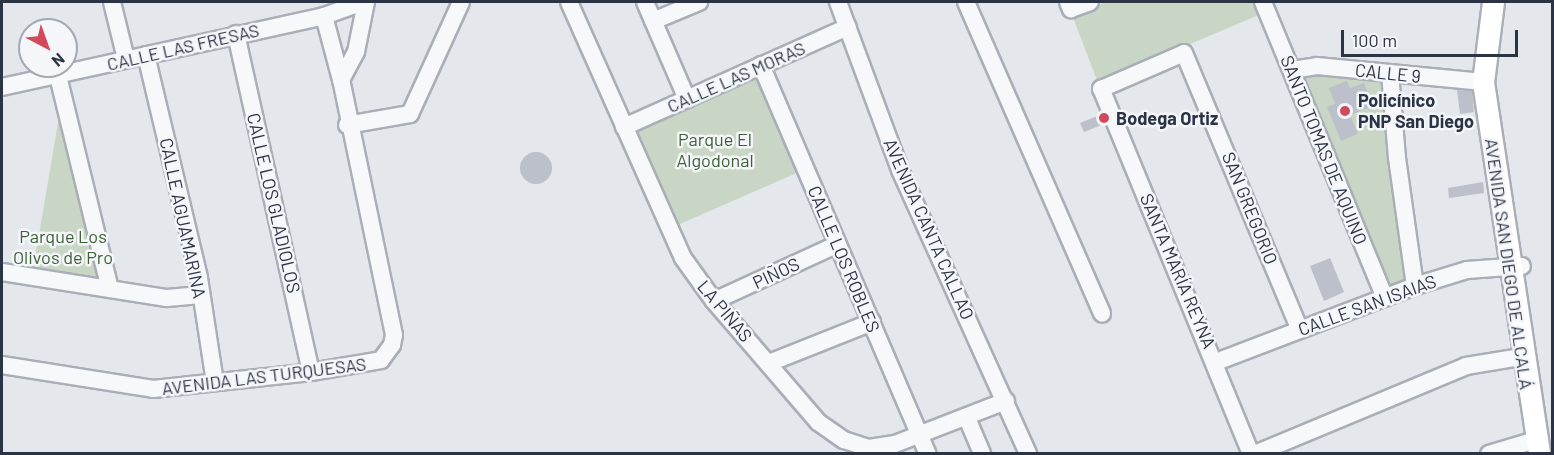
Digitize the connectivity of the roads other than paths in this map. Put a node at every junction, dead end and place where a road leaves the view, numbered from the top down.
1 (112, 2) edge
2 (365, 2) edge
3 (461, 2) edge
4 (569, 2) edge
5 (645, 2) edge
6 (699, 2) edge
7 (838, 2) edge
8 (966, 2) edge
9 (1089, 2) edge
10 (1263, 2) edge
11 (1492, 2) edge
12 (1504, 2) edge
13 (1069, 5) edge
14 (324, 16) junction
15 (653, 21) junction
16 (848, 27) junction
17 (236, 34) junction
18 (146, 55) junction
19 (126, 59) junction
20 (760, 65) junction
21 (1292, 70) junction
22 (78, 71) edge
23 (1390, 73) junction
24 (48, 78) edge
25 (58, 78) edge
26 (341, 80) junction
27 (1483, 82) junction
28 (2, 87) edge
29 (1101, 89) joint
30 (687, 99) junction
31 (347, 125) junction
32 (624, 127) junction
33 (838, 244) junction
34 (1515, 267) junction
35 (2, 272) edge
36 (1415, 286) junction
37 (110, 289) junction
38 (201, 295) junction
39 (1385, 298) junction
40 (714, 301) junction
41 (1102, 314) dead end
42 (872, 322) junction
43 (1300, 330) junction
44 (1521, 357) junction
45 (1216, 362) junction
46 (770, 363) junction
47 (2, 365) edge
48 (311, 372) junction
49 (215, 382) junction
50 (1006, 401) junction
51 (967, 418) junction
52 (920, 434) junction
53 (1542, 449) edge
54 (869, 451) edge
55 (928, 453) edge
56 (982, 453) edge
57 (1028, 453) edge
58 (1253, 453) edge
59 (1490, 453) edge

1 - 19 street
2 - 14 street, CALLE LAS FRESAS
2 - 26 street
3 - 31 street
4 - 32 street, LA PIÑAS
5 - 15 street
6 - 15 street
7 - 16 street, AVENIDA CANTA CALLAO
8 - 41 street
9 - 13 street
10 - 21 street, SANTO TOMAS DE AQUINO
11 - 27 main road, AVENIDA SAN DIEGO DE ALCALÁ
12 - 34 main road, AVENIDA SAN DIEGO DE ALCALÁ
14 - 17 street, CALLE LAS FRESAS
14 - 26 street, AVENIDA LAS TURQUESAS
15 - 30 street
16 - 20 street, CALLE LAS MORAS
16 - 50 street, AVENIDA CANTA CALLAO
17 - 18 street, CALLE LAS FRESAS
17 - 48 street, CALLE LOS GLADIOLOS
18 - 19 street, CALLE LAS FRESAS
18 - 38 street, CALLE AGUAMARINA
19 - 22 street, CALLE LAS FRESAS
20 - 30 street, CALLE LAS MORAS
20 - 33 street, CALLE LOS ROBLES
21 - 23 street, CALLE 9
21 - 39 street, SANTO TOMAS DE AQUINO
23 - 27 street, CALLE 9
23 - 36 street
24 - 28 street, CALLE LAS FRESAS
25 - 37 street
26 - 31 street, AVENIDA LAS TURQUESAS
27 - 34 main road, AVENIDA SAN DIEGO DE ALCALÁ
29 - 43 street, SAN GREGORIO
29 - 45 street, SANTA MARÍA REYNA
30 - 32 street, CALLE LAS MORAS
31 - 48 street, AVENIDA LAS TURQUESAS
32 - 40 street, LA PIÑAS
33 - 40 street, PIÑOS
33 - 42 street, CALLE LOS ROBLES
34 - 36 street, CALLE SAN ISAIAS
34 - 44 main road, AVENIDA SAN DIEGO DE ALCALÁ
34 - 53 main road, AVENIDA SAN DIEGO DE ALCALÁ
35 - 37 street
36 - 39 street, CALLE SAN ISAIAS
37 - 38 street
38 - 49 street, CALLE AGUAMARINA
39 - 43 street, CALLE SAN ISAIAS
40 - 46 street, LA PIÑAS
42 - 46 street
42 - 52 street, CALLE LOS ROBLES
43 - 45 street, CALLE SAN ISAIAS
44 - 53 main road, AVENIDA SAN DIEGO DE ALCALÁ
44 - 58 street
45 - 58 street, SANTA MARÍA REYNA
46 - 54 street, LA PIÑAS
47 - 49 street, AVENIDA LAS TURQUESAS
48 - 49 street, AVENIDA LAS TURQUESAS
50 - 51 street, LA PIÑAS
50 - 57 street, AVENIDA CANTA CALLAO
51 - 52 street, LA PIÑAS
51 - 56 street
52 - 54 street, LA PIÑAS
52 - 55 street, CALLE LOS ROBLES
53 - 59 street

